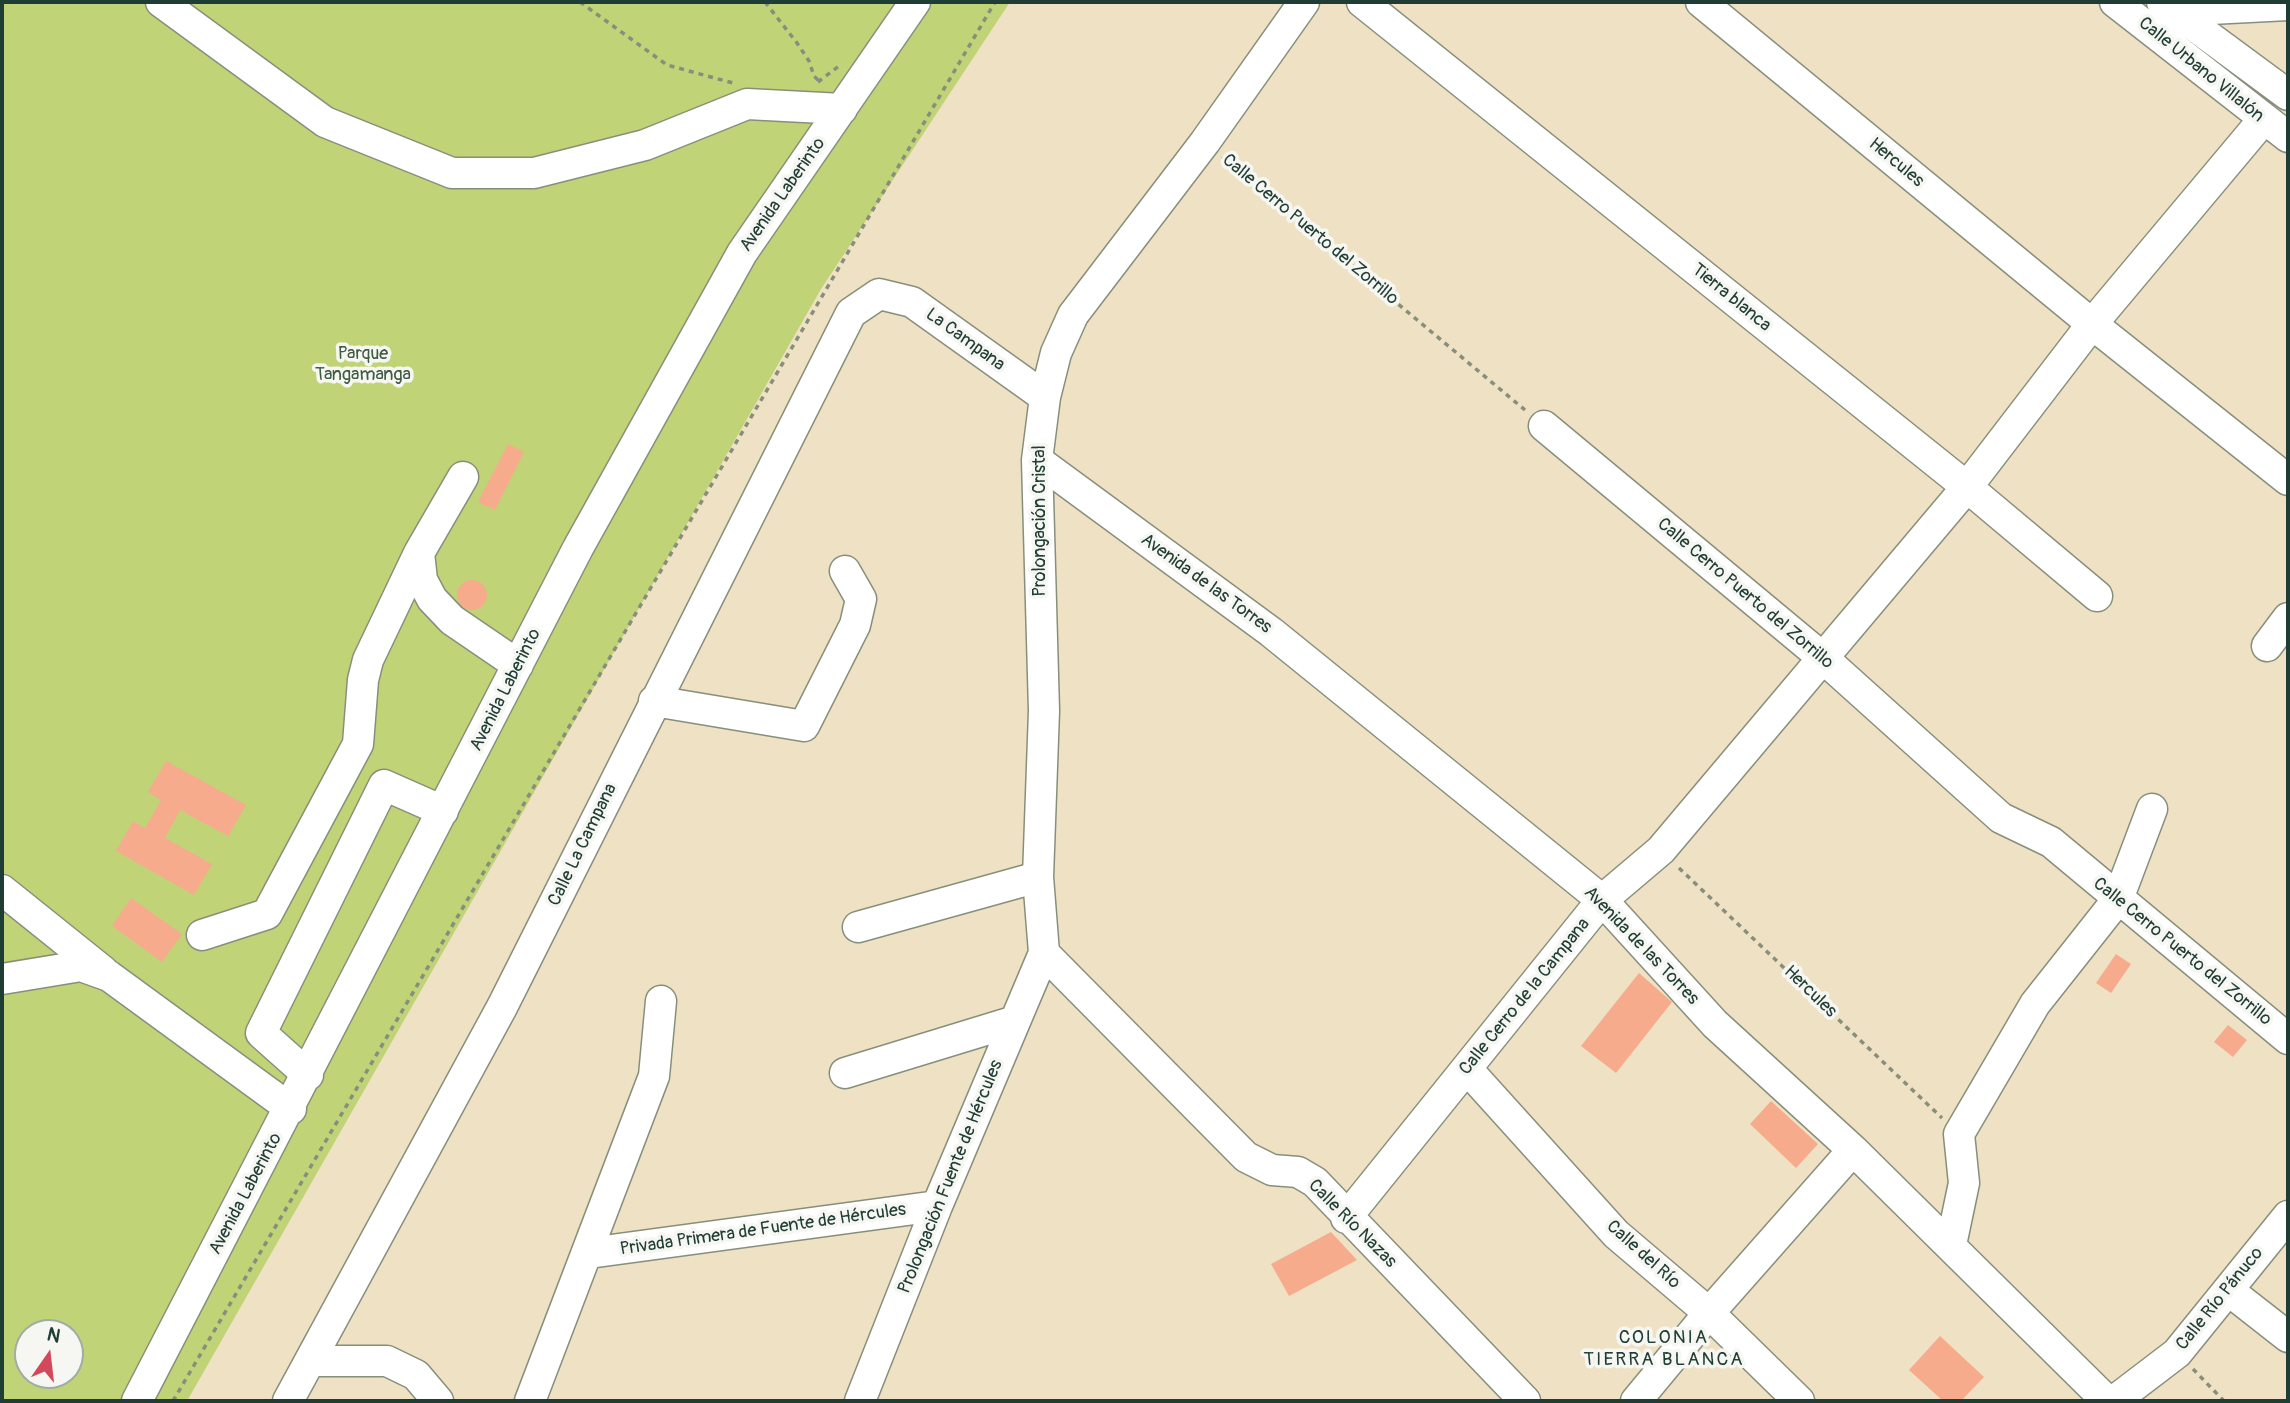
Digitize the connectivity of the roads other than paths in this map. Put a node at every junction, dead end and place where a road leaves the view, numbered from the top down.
1 (161, 2) edge
2 (915, 2) edge
3 (1304, 2) edge
4 (1362, 2) edge
5 (1701, 2) edge
6 (2115, 2) edge
7 (2288, 5) edge
8 (2161, 13) edge
9 (2288, 95) edge
10 (842, 109) junction
11 (2263, 120) junction
12 (2288, 137) edge
13 (879, 294) joint
14 (2092, 324) junction
15 (1045, 397) junction
16 (1544, 426) road end
17 (1037, 460) junction
18 (463, 477) dead end
19 (2288, 480) edge
20 (1967, 487) junction
21 (419, 553) junction
22 (845, 571) dead end
23 (2097, 596) dead end
24 (393, 609) junction
25 (2288, 618) edge
26 (452, 620) junction
27 (2267, 646) dead end
28 (1823, 658) junction
29 (518, 665) junction
30 (654, 701) junction
31 (2152, 809) dead end
32 (443, 811) junction
33 (1038, 877) junction
34 (2, 890) edge
35 (2118, 899) junction
36 (1602, 900) junction
37 (858, 927) dead end
38 (202, 934) dead end
39 (1044, 953) junction
40 (109, 976) junction
41 (2, 979) edge
42 (661, 1001) dead end
43 (1015, 1021) junction
44 (2288, 1039) edge
45 (1467, 1069) junction
46 (845, 1073) dead end
47 (308, 1075) junction
48 (291, 1109) junction
49 (1853, 1150) junction
50 (937, 1206) junction
51 (2288, 1216) edge
52 (1346, 1218) junction
53 (1951, 1245) junction
54 (589, 1253) junction
55 (2228, 1290) junction
56 (1709, 1313) junction
57 (2288, 1337) edge
58 (310, 1361) junction
59 (1511, 1398) edge
60 (137, 1401) edge
61 (288, 1401) edge
62 (438, 1401) edge
63 (530, 1401) edge
64 (860, 1401) edge
65 (1636, 1401) edge
66 (1800, 1401) edge
67 (2107, 1401) edge
68 (2114, 1401) edge

1 - 10 street
2 - 10 street, Avenida Laberinto
3 - 15 street, Prolongación Cristal
4 - 20 street, Tierra blanca
5 - 14 street, Hercules
6 - 8 street, Calle Urbano Villalón
7 - 8 street
8 - 9 street, Calle Urbano Villalón
8 - 11 street, Calle Urbano Villalón
10 - 29 street, Avenida Laberinto
11 - 12 street, Calle Urbano Villalón
11 - 14 street
13 - 15 street, La Campana
13 - 30 street, Calle La Campana
14 - 19 street, Hercules
14 - 20 street
15 - 17 street, Prolongación Cristal
16 - 28 street, Calle Cerro Puerto del Zorrillo
17 - 33 street, Prolongación Cristal
17 - 36 street, Avenida de las Torres
18 - 21 street
20 - 23 street, Tierra blanca
20 - 28 street
21 - 24 street
21 - 26 street
22 - 30 street
24 - 26 street
24 - 38 street
25 - 27 street
26 - 29 street
28 - 35 street, Calle Cerro Puerto del Zorrillo
28 - 36 street, Calle Cerro de la Campana
29 - 32 street, Avenida Laberinto
30 - 58 street, Calle La Campana
31 - 35 street
32 - 47 street, Avenida Laberinto
32 - 47 street
33 - 37 street
33 - 39 street, Prolongación Cristal
34 - 40 street
35 - 44 street, Calle Cerro Puerto del Zorrillo
35 - 53 street
36 - 45 street, Calle Cerro de la Campana
36 - 49 street, Avenida de las Torres
39 - 43 street, Prolongación Fuente de Hércules
39 - 52 street, Calle Río Nazas
40 - 41 street
40 - 48 street
42 - 54 street, Privada Primera de Fuente de Hércules
43 - 46 street
43 - 50 street, Prolongación Fuente de Hércules
45 - 52 street, Calle Cerro de la Campana
45 - 56 street, Calle del Río
47 - 48 street, Avenida Laberinto
48 - 60 street, Avenida Laberinto
49 - 53 street, Avenida de las Torres
49 - 56 street
50 - 54 street, Privada Primera de Fuente de Hércules
50 - 64 street, Prolongación Fuente de Hércules
51 - 55 street, Calle Río Pánuco
52 - 59 street, Calle Río Nazas
53 - 67 street, Avenida de las Torres
54 - 63 street, Privada Primera de Fuente de Hércules
55 - 57 street
55 - 68 street, Calle Río Pánuco
56 - 65 street
56 - 66 street, Calle del Río
58 - 61 street, Calle La Campana
58 - 62 street

